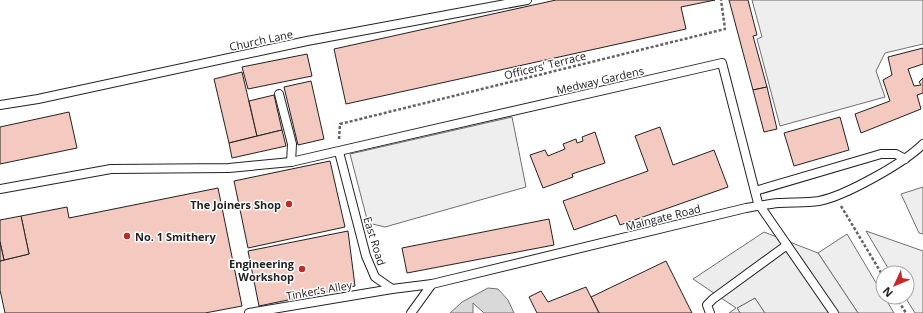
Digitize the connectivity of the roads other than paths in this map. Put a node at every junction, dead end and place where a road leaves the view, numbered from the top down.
1 (527, 0) edge
2 (279, 94) dead end
3 (0, 105) edge
4 (923, 144) edge
5 (339, 152) junction
6 (905, 159) junction
7 (291, 162) junction
8 (0, 189) edge
9 (755, 191) junction
10 (761, 205) junction
11 (787, 245) junction
12 (432, 284) junction
13 (392, 289) junction
14 (709, 309) edge
15 (249, 313) edge
16 (411, 313) edge
17 (834, 313) edge

1 - 3 lane, Church Lane
2 - 7 lane
4 - 6 lane, Maingate Road
5 - 7 lane
5 - 9 lane, Medway Gardens
5 - 13 lane, East Road
6 - 9 lane
6 - 10 lane, Maingate Road
7 - 8 lane
9 - 10 lane, Medway Gardens
10 - 11 lane, Medway Gardens
10 - 12 lane, Maingate Road
11 - 14 lane
11 - 17 lane, Medway Gardens
12 - 13 lane
12 - 16 lane
13 - 15 lane, Tinker's Alley

